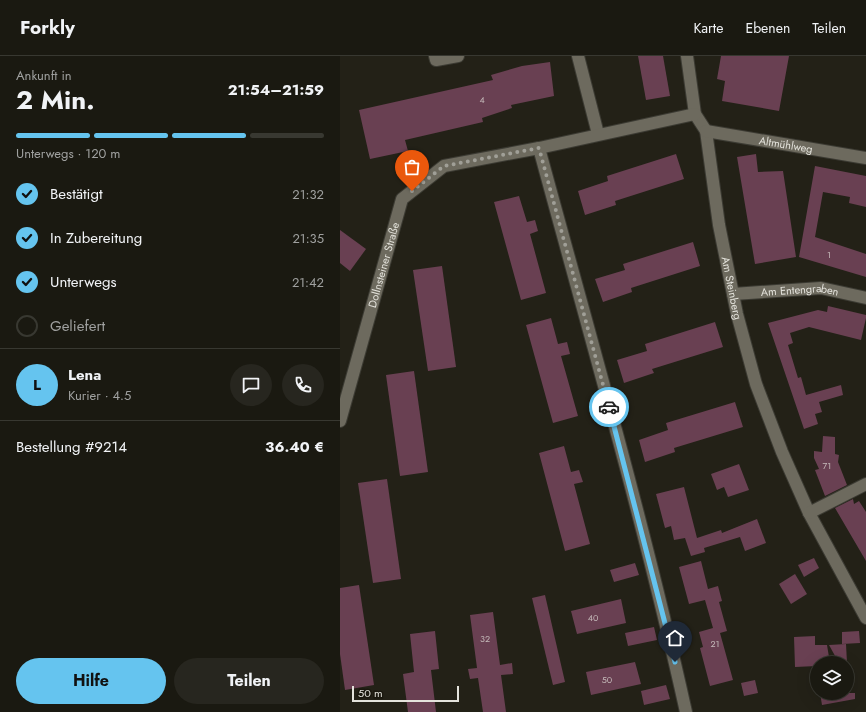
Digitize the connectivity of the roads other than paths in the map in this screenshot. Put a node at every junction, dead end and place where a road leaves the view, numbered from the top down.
1 (435, 56) edge
2 (458, 56) edge
3 (578, 56) edge
4 (687, 56) edge
5 (695, 114) junction
6 (706, 131) junction
7 (598, 134) junction
8 (539, 148) junction
9 (866, 158) edge
10 (733, 294) junction
11 (866, 298) edge
12 (340, 421) edge
13 (866, 484) edge
14 (809, 513) junction
15 (866, 618) edge
16 (686, 712) edge

1 - 2 street
3 - 7 street
4 - 5 street, Am Steinberg
5 - 6 street, Am Steinberg
5 - 7 street, Dollnsteiner Straße
6 - 9 street, Altmühlweg
6 - 10 street, Am Steinberg
7 - 8 street, Dollnsteiner Straße
8 - 12 street, Dollnsteiner Straße
8 - 16 street
10 - 11 street, Am Entengraben
10 - 14 street, Am Steinberg
13 - 14 street
14 - 15 street, Am Steinberg

